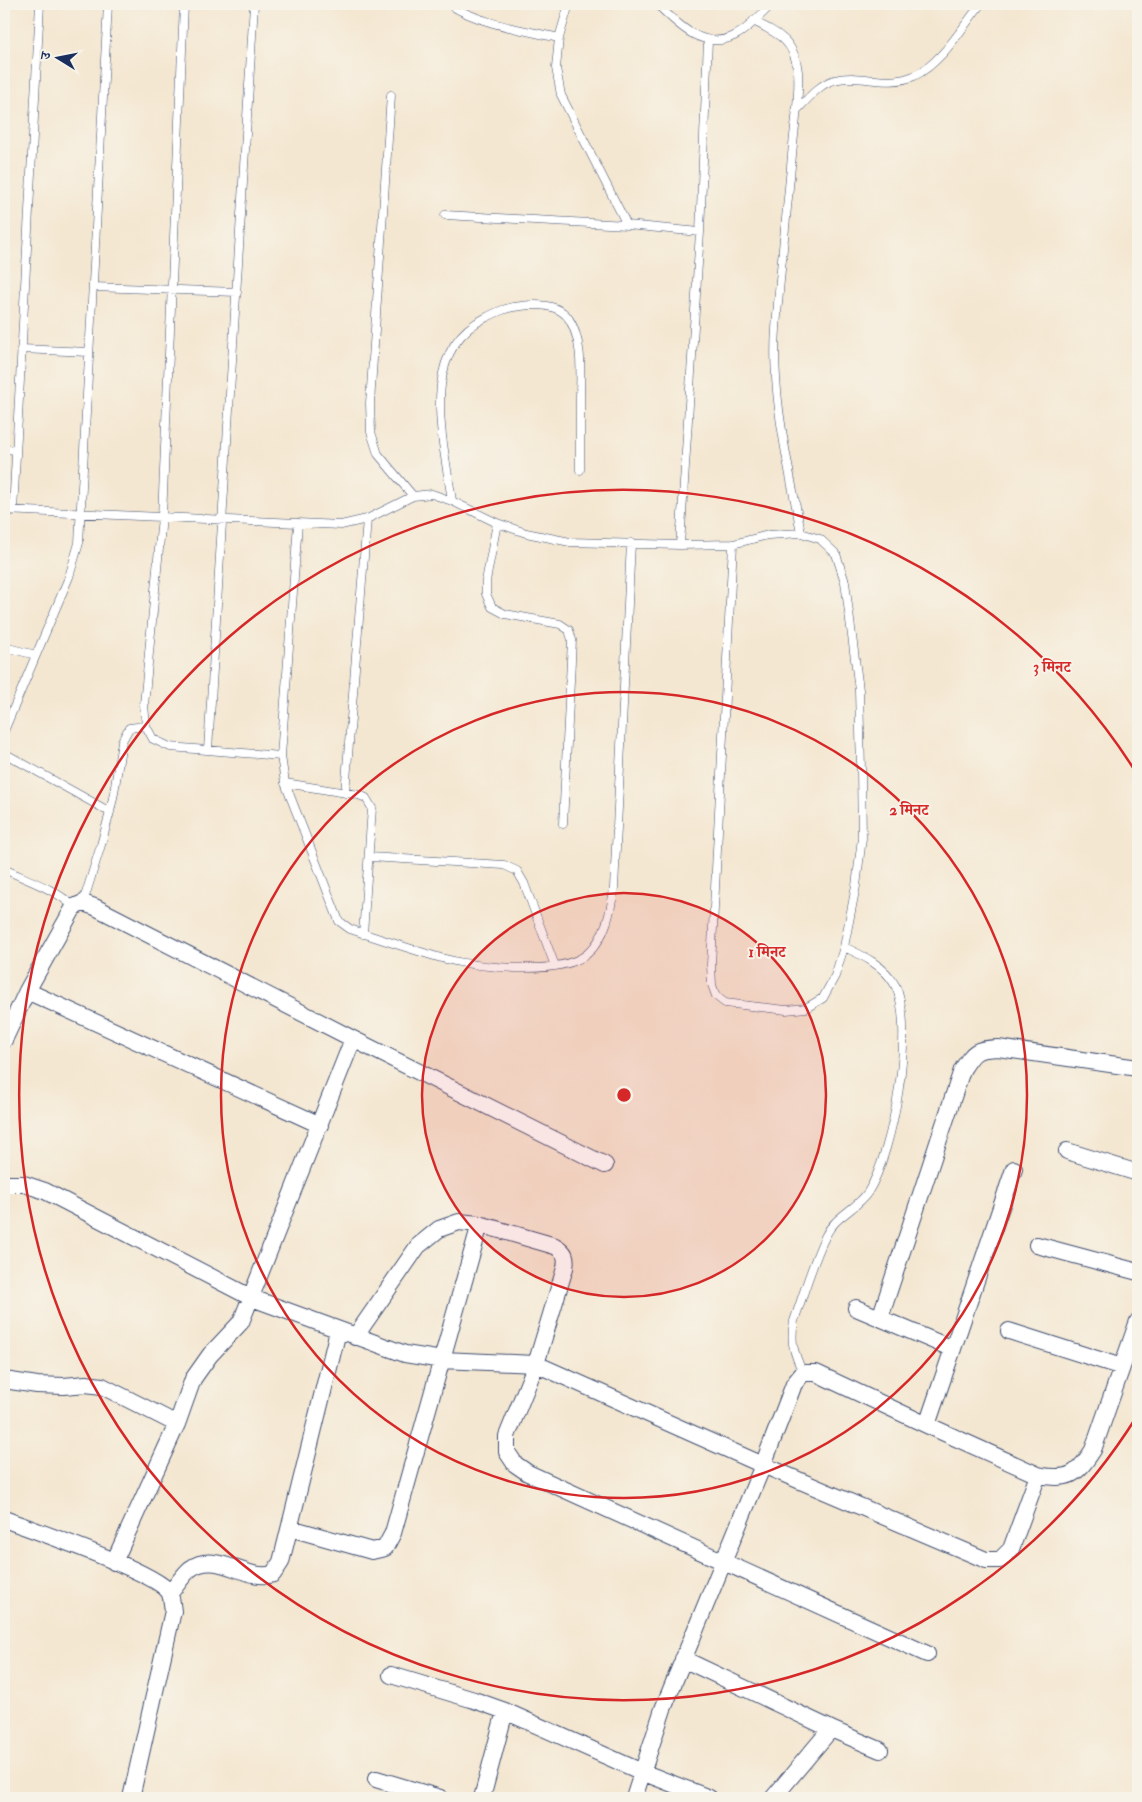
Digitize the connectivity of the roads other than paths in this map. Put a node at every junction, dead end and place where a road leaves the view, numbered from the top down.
1 (40, 4) edge
2 (108, 4) edge
3 (184, 4) edge
4 (254, 4) edge
5 (449, 4) edge
6 (569, 4) edge
7 (656, 4) edge
8 (776, 4) edge
9 (970, 4) edge
10 (979, 6) edge
11 (753, 21) junction
12 (559, 38) junction
13 (708, 40) junction
14 (391, 95) dead end
15 (796, 111) junction
16 (445, 216) dead end
17 (626, 225) junction
18 (700, 232) junction
19 (93, 288) junction
20 (172, 290) junction
21 (237, 292) junction
22 (22, 348) junction
23 (90, 352) junction
24 (4, 449) edge
25 (16, 450) junction
26 (580, 470) dead end
27 (413, 496) junction
28 (452, 501) junction
29 (4, 510) edge
30 (13, 511) junction
31 (81, 513) junction
32 (162, 517) junction
33 (367, 519) junction
34 (223, 520) junction
35 (298, 523) junction
36 (497, 523) junction
37 (801, 533) junction
38 (631, 543) junction
39 (734, 544) junction
40 (680, 546) junction
41 (4, 647) edge
42 (36, 655) junction
43 (146, 726) junction
44 (4, 731) edge
45 (208, 750) junction
46 (4, 754) edge
47 (281, 756) junction
48 (285, 783) junction
49 (345, 793) junction
50 (110, 812) junction
51 (563, 824) dead end
52 (368, 857) junction
53 (4, 869) edge
54 (78, 905) junction
55 (363, 934) junction
56 (844, 947) junction
57 (555, 966) junction
58 (27, 991) junction
59 (353, 1039) junction
60 (4, 1040) edge
61 (1138, 1068) edge
62 (320, 1125) junction
63 (1067, 1151) dead end
64 (605, 1166) dead end
65 (1014, 1169) dead end
66 (1138, 1173) edge
67 (4, 1184) edge
68 (480, 1224) junction
69 (1037, 1245) dead end
70 (1138, 1272) edge
71 (252, 1298) junction
72 (856, 1308) dead end
73 (880, 1318) junction
74 (1138, 1321) edge
75 (338, 1330) junction
76 (1009, 1331) dead end
77 (355, 1337) junction
78 (953, 1348) junction
79 (442, 1360) junction
80 (536, 1364) junction
81 (1122, 1367) junction
82 (803, 1373) junction
83 (4, 1380) edge
84 (177, 1424) junction
85 (927, 1425) junction
86 (763, 1465) junction
87 (1038, 1474) junction
88 (4, 1519) edge
89 (290, 1528) junction
90 (114, 1562) junction
91 (723, 1563) junction
92 (170, 1593) junction
93 (927, 1654) dead end
94 (683, 1659) junction
95 (390, 1675) dead end
96 (505, 1712) junction
97 (831, 1728) junction
98 (880, 1750) dead end
99 (642, 1772) junction
100 (376, 1779) dead end
101 (131, 1798) edge
102 (440, 1798) edge
103 (482, 1798) edge
104 (634, 1798) edge
105 (709, 1798) edge
106 (773, 1798) edge

1 - 22 lane
2 - 19 lane
3 - 20 lane
4 - 21 lane
5 - 12 lane
6 - 12 lane
7 - 13 lane
8 - 11 lane
9 - 10 lane
10 - 15 lane
11 - 13 lane
11 - 15 lane
12 - 17 lane
13 - 18 lane
14 - 27 lane
15 - 37 lane
16 - 17 lane
17 - 18 lane
18 - 40 lane
19 - 20 lane
19 - 23 lane
20 - 21 lane
20 - 32 lane
21 - 34 lane
22 - 23 lane
22 - 25 lane
23 - 31 lane
24 - 25 lane
25 - 30 lane
26 - 28 lane
27 - 28 lane
27 - 33 lane
28 - 36 lane
29 - 30 lane
30 - 31 lane
31 - 32 lane
31 - 42 lane
32 - 34 lane
32 - 43 lane
33 - 35 lane
33 - 49 lane
34 - 35 lane
34 - 45 lane
35 - 47 lane
36 - 38 lane
36 - 51 lane
37 - 39 lane
37 - 56 lane
38 - 40 lane
38 - 57 lane
39 - 40 lane
39 - 56 lane
41 - 42 lane
42 - 44 lane
43 - 45 lane
43 - 50 lane
45 - 47 lane
46 - 50 lane
47 - 48 lane
48 - 49 lane
48 - 55 lane
49 - 52 lane
50 - 54 lane
52 - 55 lane
52 - 57 lane
53 - 54 lane
54 - 58 street
54 - 59 street
55 - 57 lane
56 - 82 lane
58 - 60 street
58 - 62 street
59 - 62 street
59 - 64 street
61 - 73 street
62 - 71 street
63 - 66 street
65 - 78 street
67 - 71 street
68 - 77 street
68 - 79 street
68 - 80 street
69 - 70 street
71 - 75 street
71 - 84 street
72 - 73 street
73 - 78 street
74 - 81 street
75 - 77 street
75 - 89 street
76 - 81 street
77 - 79 street
78 - 85 street
79 - 80 street
79 - 89 street
80 - 86 street
80 - 91 street
81 - 87 street
82 - 85 street
82 - 86 street
83 - 84 street
84 - 90 street
85 - 87 street
86 - 87 street
86 - 91 street
88 - 90 street
89 - 92 street
90 - 92 street
91 - 93 street
91 - 94 street
92 - 101 street
94 - 97 street
94 - 99 street
95 - 96 street
96 - 99 street
96 - 103 street
97 - 98 street
97 - 106 street
99 - 104 street
99 - 105 street
100 - 102 street

